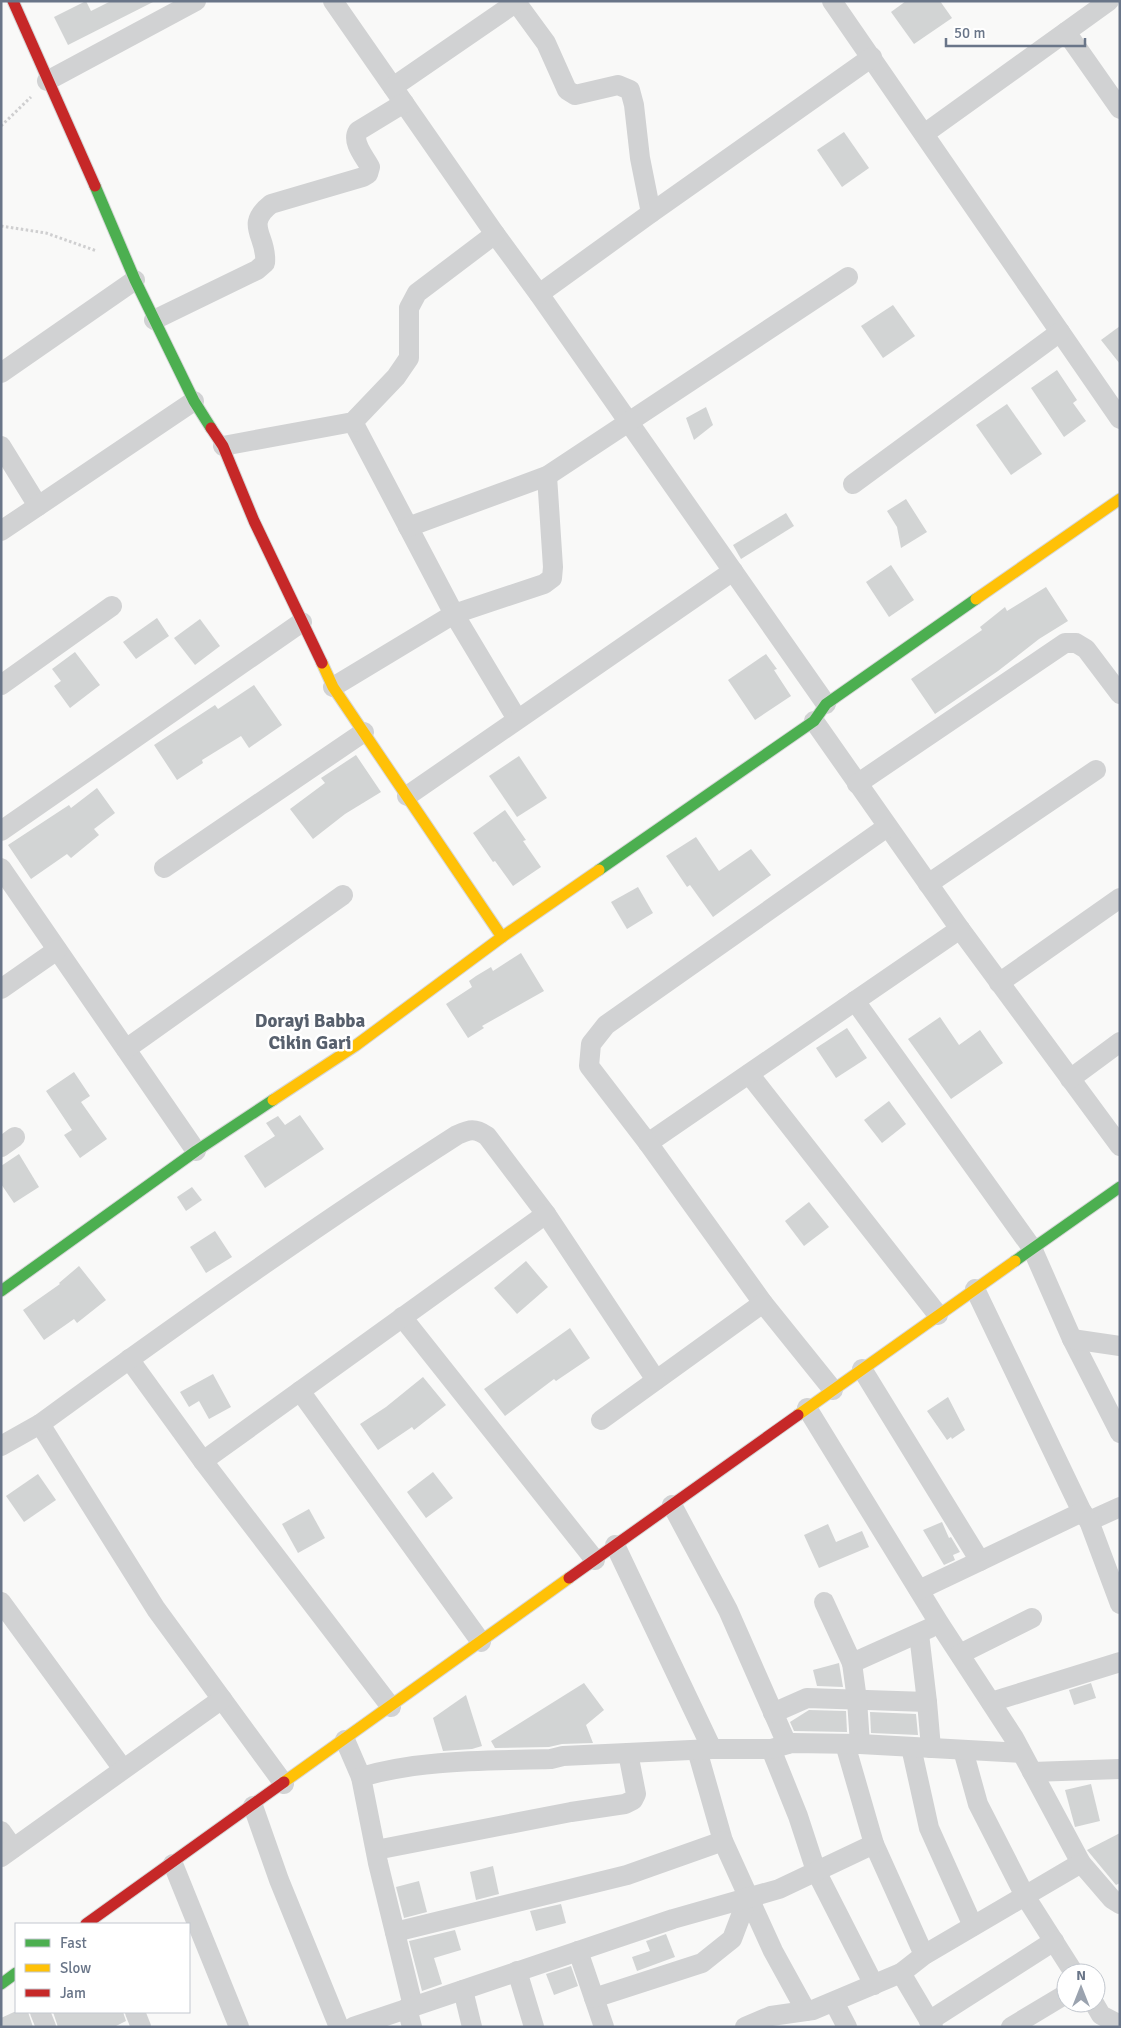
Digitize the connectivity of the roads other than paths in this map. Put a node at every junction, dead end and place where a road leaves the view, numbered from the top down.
1 (13, 1) edge
2 (196, 1) edge
3 (333, 1) edge
4 (832, 1) edge
5 (1109, 1) edge
6 (517, 2) edge
7 (173, 7) edge
8 (1066, 32) junction
9 (872, 57) junction
10 (48, 81) junction
11 (399, 95) junction
12 (1120, 109) edge
13 (924, 134) junction
14 (651, 213) junction
15 (494, 234) junction
16 (848, 277) dead end
17 (135, 280) junction
18 (539, 294) junction
19 (154, 320) junction
20 (1060, 332) junction
21 (1, 373) edge
22 (194, 401) junction
23 (1120, 419) edge
24 (353, 422) junction
25 (629, 422) junction
26 (1, 446) edge
27 (223, 446) junction
28 (547, 476) junction
29 (853, 484) dead end
30 (1120, 499) edge
31 (38, 506) junction
32 (408, 526) junction
33 (1, 531) edge
34 (733, 571) junction
35 (112, 606) dead end
36 (454, 614) junction
37 (302, 622) junction
38 (1, 686) edge
39 (333, 687) junction
40 (1120, 694) edge
41 (826, 704) junction
42 (517, 719) junction
43 (814, 720) junction
44 (364, 732) junction
45 (1096, 770) dead end
46 (858, 784) junction
47 (407, 796) junction
48 (887, 827) junction
49 (1, 831) edge
50 (1, 868) edge
51 (164, 868) dead end
52 (928, 884) junction
53 (343, 895) dead end
54 (1120, 898) edge
55 (960, 929) junction
56 (502, 937) junction
57 (58, 950) junction
58 (999, 983) junction
59 (1, 989) edge
60 (855, 1001) junction
61 (1120, 1042) edge
62 (126, 1048) junction
63 (749, 1074) junction
64 (1070, 1079) junction
65 (648, 1143) junction
66 (1120, 1146) edge
67 (196, 1151) junction
68 (1120, 1186) edge
69 (546, 1214) junction
70 (1032, 1248) junction
71 (975, 1289) junction
72 (1, 1291) edge
73 (763, 1303) junction
74 (938, 1315) junction
75 (402, 1317) junction
76 (1072, 1339) junction
77 (1120, 1346) edge
78 (129, 1359) junction
79 (862, 1370) junction
80 (656, 1380) junction
81 (833, 1390) junction
82 (300, 1391) junction
83 (807, 1408) junction
84 (601, 1420) dead end
85 (40, 1424) junction
86 (1119, 1428) edge
87 (1, 1446) edge
88 (203, 1461) junction
89 (672, 1505) junction
90 (1120, 1507) edge
91 (1086, 1516) junction
92 (615, 1545) junction
93 (595, 1560) junction
94 (980, 1561) junction
95 (919, 1590) junction
96 (1, 1602) edge
97 (824, 1602) dead end
98 (1120, 1604) edge
99 (1032, 1618) dead end
100 (939, 1623) junction
101 (919, 1634) junction
102 (481, 1642) junction
103 (960, 1654) junction
104 (1120, 1662) edge
105 (852, 1663) junction
106 (222, 1699) junction
107 (858, 1700) junction
108 (927, 1702) junction
109 (991, 1702) junction
110 (391, 1707) junction
111 (773, 1713) junction
112 (345, 1740) junction
113 (852, 1744) junction
114 (779, 1746) junction
115 (911, 1747) junction
116 (931, 1748) junction
117 (704, 1749) junction
118 (963, 1750) junction
119 (628, 1753) junction
120 (1021, 1753) junction
121 (124, 1768) junction
122 (1120, 1770) edge
123 (1032, 1772) junction
124 (361, 1776) junction
125 (284, 1784) junction
126 (253, 1806) junction
127 (1, 1831) edge
128 (723, 1841) junction
129 (874, 1844) junction
130 (376, 1850) junction
131 (7, 1853) edge
132 (1081, 1863) junction
133 (172, 1864) junction
134 (816, 1872) junction
135 (1024, 1896) junction
136 (748, 1897) junction
137 (1117, 1899) edge
138 (94, 1922) edge
139 (973, 1926) junction
140 (395, 1932) junction
141 (1054, 1941) junction
142 (578, 1950) junction
143 (924, 1955) junction
144 (1068, 1963) edge
145 (517, 1971) junction
146 (901, 1973) junction
147 (15, 1974) edge
148 (1, 1984) edge
149 (874, 1985) junction
150 (463, 1990) junction
151 (594, 1998) junction
152 (1056, 2001) edge
153 (834, 2002) junction
154 (806, 2011) junction
155 (40, 2013) edge
156 (135, 2013) edge
157 (1100, 2013) edge
158 (411, 2014) edge
159 (774, 2021) edge
160 (931, 2024) edge
161 (1021, 2024) edge
162 (1120, 2025) edge
163 (46, 2027) edge
164 (141, 2027) edge
165 (239, 2027) edge
166 (340, 2027) edge
167 (353, 2027) edge
168 (472, 2027) edge
169 (534, 2027) edge
170 (604, 2027) edge
171 (745, 2027) edge
172 (848, 2027) edge

1 - 10 street
2 - 7 street
3 - 11 street
4 - 9 street
5 - 8 street
6 - 11 street
6 - 14 street
7 - 10 street
8 - 12 street
8 - 13 street
9 - 13 street
9 - 14 street
10 - 17 street
11 - 15 street
11 - 19 street
13 - 20 street
14 - 18 street
15 - 18 street
15 - 24 street
16 - 25 street
17 - 19 street
17 - 21 street
18 - 25 street
19 - 22 street
20 - 23 street
20 - 29 street
22 - 27 street
22 - 31 street
24 - 27 street
24 - 32 street
25 - 28 street
25 - 34 street
26 - 31 street
27 - 37 street
28 - 32 street
28 - 36 street
30 - 41 street
31 - 33 street
32 - 36 street
34 - 41 street
34 - 42 street
35 - 38 street
36 - 39 street
36 - 42 street
37 - 39 street
37 - 49 street
39 - 44 street
40 - 46 street
41 - 43 street
42 - 47 street
43 - 46 street
43 - 56 street
44 - 47 street
44 - 51 street
45 - 52 street
46 - 48 street
47 - 56 street
48 - 52 street
48 - 65 street
50 - 57 street
52 - 55 street
53 - 62 street
54 - 58 street
55 - 58 street
55 - 60 street
56 - 67 street
57 - 59 street
57 - 62 street
58 - 64 street
60 - 63 street
60 - 70 street
61 - 64 street
62 - 67 street
63 - 65 street
63 - 74 street
64 - 66 street
65 - 73 street
67 - 72 street
68 - 70 street
69 - 75 street
69 - 78 street
69 - 80 street
70 - 71 street
70 - 76 street
71 - 74 street
71 - 91 street
73 - 80 street
73 - 81 street
74 - 79 street
75 - 82 street
75 - 93 street
76 - 77 street
76 - 86 street
78 - 85 street
78 - 88 street
79 - 81 street
79 - 94 street
80 - 84 street
81 - 83 street
82 - 88 street
82 - 102 street
83 - 89 street
83 - 95 street
85 - 87 street
85 - 106 street
88 - 110 street
89 - 92 street
89 - 111 street
90 - 91 street
91 - 94 street
91 - 98 street
92 - 93 street
92 - 117 street
93 - 102 street
94 - 95 street
95 - 100 street
96 - 121 street
97 - 105 street
99 - 103 street
100 - 101 street
100 - 103 street
101 - 105 street
101 - 108 street
102 - 110 street
103 - 109 street
104 - 109 street
105 - 107 street
106 - 121 street
106 - 125 street
107 - 108 street
107 - 111 street
107 - 113 street
108 - 116 street
109 - 120 street
110 - 112 street
111 - 114 street
112 - 124 street
112 - 125 street
113 - 114 street
113 - 115 street
113 - 129 street
114 - 117 street
114 - 134 street
115 - 116 street
115 - 139 street
116 - 118 street
117 - 119 street
117 - 128 street
118 - 120 street
118 - 135 street
119 - 124 street
119 - 130 street
120 - 123 street
121 - 131 street
122 - 123 street
123 - 132 street
124 - 130 street
125 - 126 street
126 - 133 street
126 - 166 street
127 - 131 street
128 - 136 street
128 - 140 street
129 - 134 street
129 - 143 street
130 - 140 street
132 - 135 street
132 - 137 street
133 - 138 street
133 - 165 street
134 - 136 street
134 - 149 street
135 - 139 street
135 - 141 street
136 - 142 street
136 - 151 street
136 - 154 street
139 - 143 street
140 - 158 street
141 - 144 street
141 - 160 street
142 - 145 street
142 - 151 street
143 - 146 street
145 - 150 street
145 - 169 street
146 - 149 street
146 - 160 street
147 - 148 street
149 - 153 street
150 - 158 street
150 - 168 street
151 - 170 street
152 - 161 street
153 - 154 street
153 - 172 street
154 - 159 street
155 - 163 street
156 - 164 street
157 - 162 street
158 - 167 street
159 - 171 street

